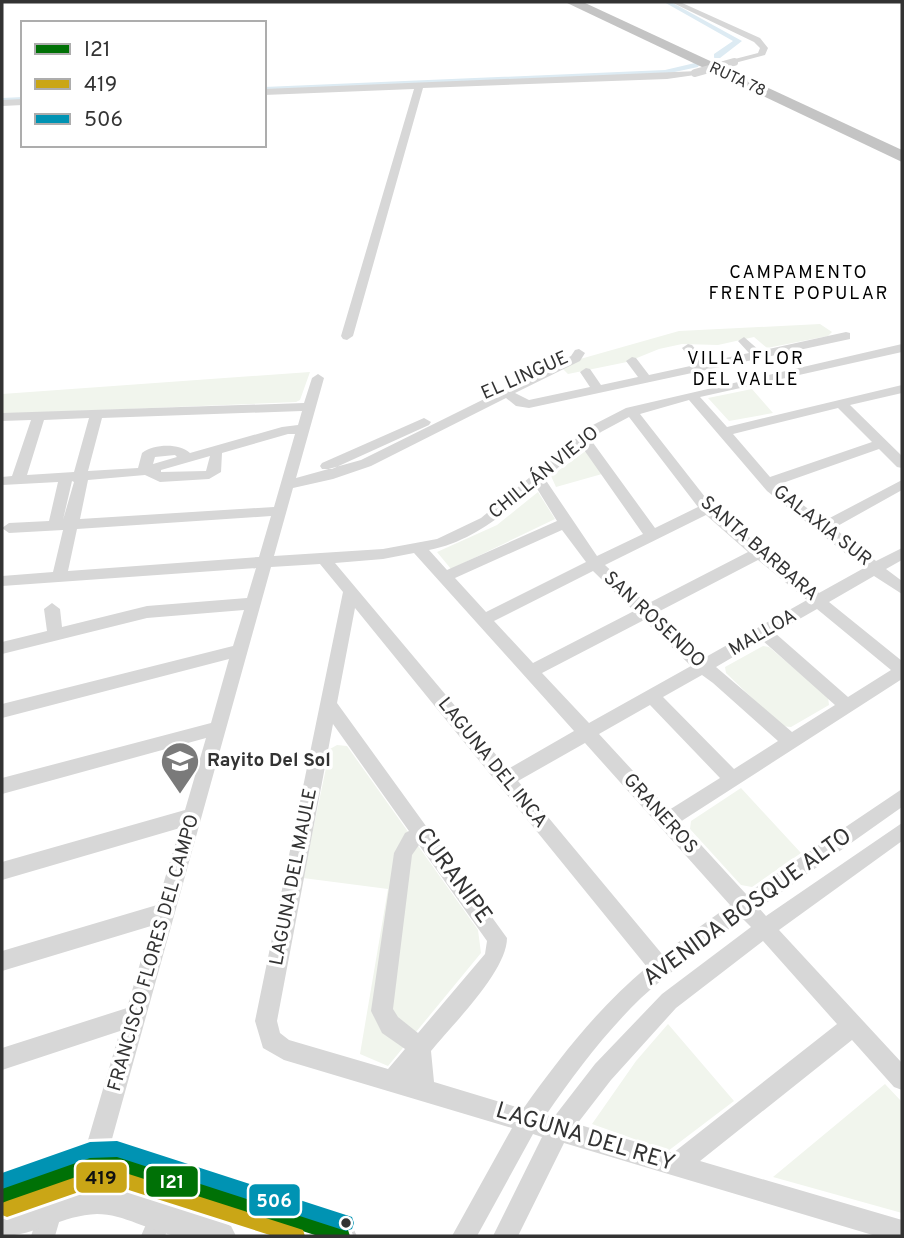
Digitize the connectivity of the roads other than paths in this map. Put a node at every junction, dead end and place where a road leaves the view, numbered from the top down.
1 (572, 2) edge
2 (587, 2) edge
3 (675, 2) edge
4 (419, 86) junction
5 (266, 92) edge
6 (21, 102) edge
7 (2, 103) edge
8 (902, 148) edge
9 (902, 157) edge
10 (347, 336) dead end
11 (846, 336) dead end
12 (744, 341) dead end
13 (688, 348) dead end
14 (902, 348) edge
15 (762, 354) junction
16 (632, 361) dead end
17 (778, 365) dead end
18 (703, 367) junction
19 (586, 372) dead end
20 (652, 377) junction
21 (318, 378) dead end
22 (597, 389) junction
23 (896, 391) edge
24 (505, 392) junction
25 (674, 392) dead end
26 (692, 395) junction
27 (544, 401) junction
28 (841, 404) junction
29 (902, 404) edge
30 (309, 407) junction
31 (631, 411) junction
32 (97, 414) junction
33 (553, 415) dead end
34 (39, 416) junction
35 (2, 417) edge
36 (303, 429) junction
37 (724, 432) junction
38 (583, 439) junction
39 (879, 444) junction
40 (214, 452) junction
41 (902, 464) edge
42 (150, 470) junction
43 (73, 477) junction
44 (538, 479) junction
45 (18, 480) junction
46 (288, 480) junction
47 (2, 481) edge
48 (767, 483) junction
49 (902, 484) edge
50 (707, 508) junction
51 (280, 511) junction
52 (565, 523) junction
53 (72, 524) junction
54 (55, 525) junction
55 (9, 528) dead end
56 (823, 528) junction
57 (652, 535) junction
58 (418, 548) junction
59 (759, 553) junction
60 (902, 553) edge
61 (324, 559) junction
62 (266, 562) junction
63 (595, 564) junction
64 (876, 568) junction
65 (59, 577) junction
66 (444, 577) junction
67 (2, 581) edge
68 (902, 589) edge
69 (351, 590) junction
70 (818, 601) junction
71 (254, 603) junction
72 (52, 609) dead end
73 (645, 612) junction
74 (483, 620) junction
75 (376, 621) junction
76 (344, 625) junction
77 (763, 632) junction
78 (55, 635) junction
79 (2, 648) edge
80 (240, 650) junction
81 (703, 667) junction
82 (902, 671) edge
83 (530, 672) junction
84 (651, 696) junction
85 (328, 704) junction
86 (847, 706) junction
87 (2, 711) edge
88 (218, 728) junction
89 (586, 733) junction
90 (353, 739) junction
91 (791, 742) junction
92 (320, 745) junction
93 (506, 779) junction
94 (733, 779) junction
95 (2, 786) edge
96 (902, 797) edge
97 (193, 816) junction
98 (667, 821) junction
99 (902, 831) edge
100 (422, 834) junction
101 (2, 871) edge
102 (745, 906) junction
103 (166, 912) junction
104 (765, 929) junction
105 (2, 961) edge
106 (660, 967) junction
107 (136, 1015) junction
108 (853, 1025) junction
109 (271, 1040) joint
110 (420, 1047) junction
111 (2, 1059) edge
112 (902, 1079) edge
113 (392, 1081) junction
114 (425, 1091) junction
115 (528, 1121) junction
116 (558, 1130) junction
117 (93, 1164) junction
118 (676, 1165) junction
119 (2, 1196) edge
120 (46, 1224) edge
121 (157, 1226) edge
122 (2, 1229) edge
123 (902, 1232) edge
124 (221, 1236) edge
125 (342, 1236) edge
126 (464, 1236) edge
127 (505, 1236) edge

1 - 9 highway, RUTA 78
2 - 8 highway, RUTA 78
3 - 4 street, bridge
4 - 5 street
4 - 10 street
6 - 7 street
11 - 15 street
12 - 15 street
13 - 18 street
14 - 26 street, CHILLÁN VIEJO
15 - 17 street
15 - 18 street
16 - 20 street
18 - 20 street
19 - 22 street
20 - 22 street
20 - 25 street
21 - 30 street, FRANCISCO FLORES DEL CAMPO
22 - 27 street
23 - 28 street
23 - 29 street
24 - 27 street
24 - 46 street, EL LINGUE
24 - 46 street, EL LINGUE
26 - 31 street, CHILLÁN VIEJO
26 - 37 street, GALAXIA SUR
27 - 33 street
28 - 37 street
28 - 39 street
30 - 32 street
30 - 36 street, FRANCISCO FLORES DEL CAMPO
31 - 38 street, CHILLÁN VIEJO
31 - 50 street, SANTA BARBARA
32 - 34 street
32 - 43 street
34 - 35 street
34 - 45 street
36 - 40 street
36 - 46 street, FRANCISCO FLORES DEL CAMPO
37 - 48 street, GALAXIA SUR
38 - 44 street, CHILLÁN VIEJO
38 - 57 street
39 - 41 street
39 - 48 street
40 - 42 street
40 - 42 street
42 - 43 street
43 - 45 street
43 - 53 street
43 - 54 street
44 - 52 street, SAN ROSENDO
44 - 58 street, CHILLÁN VIEJO
45 - 47 street
46 - 51 street, FRANCISCO FLORES DEL CAMPO
48 - 56 street, GALAXIA SUR
49 - 56 street
50 - 57 street
50 - 59 street, SANTA BARBARA
51 - 53 street
51 - 62 street, FRANCISCO FLORES DEL CAMPO
52 - 63 street, SAN ROSENDO
52 - 66 street
53 - 54 street
53 - 65 street
54 - 55 street
56 - 64 street, GALAXIA SUR
57 - 63 street
58 - 61 street, CHILLÁN VIEJO
58 - 66 street, GRANEROS
59 - 70 street, SANTA BARBARA
59 - 73 street
60 - 64 street, MALLOA
61 - 62 street, CHILLÁN VIEJO
61 - 69 street, LAGUNA DEL INCA
62 - 65 street, CHILLÁN VIEJO
62 - 71 street, FRANCISCO FLORES DEL CAMPO
63 - 73 street, SAN ROSENDO
63 - 74 street
64 - 68 street, GALAXIA SUR
64 - 70 street, MALLOA
65 - 67 street, CHILLÁN VIEJO
66 - 74 street, GRANEROS
69 - 75 street, LAGUNA DEL INCA
69 - 76 street, LAGUNA DEL MAULE
70 - 77 street, MALLOA
70 - 82 street, SANTA BARBARA
71 - 78 street
71 - 80 street, FRANCISCO FLORES DEL CAMPO
72 - 78 street
73 - 81 street, SAN ROSENDO
73 - 83 street
74 - 83 street, GRANEROS
75 - 76 street
75 - 93 street, LAGUNA DEL INCA
76 - 85 street, LAGUNA DEL MAULE
77 - 81 street, MALLOA
77 - 86 street
78 - 79 street
80 - 87 street
80 - 88 street, FRANCISCO FLORES DEL CAMPO
81 - 84 street, MALLOA
81 - 91 street, SAN ROSENDO
82 - 86 street
83 - 89 street, GRANEROS
84 - 89 street, MALLOA
84 - 94 street
85 - 90 street, CURANIPE
85 - 92 street, LAGUNA DEL MAULE
86 - 91 street
88 - 95 street
88 - 97 street, FRANCISCO FLORES DEL CAMPO
89 - 93 street, MALLOA
89 - 98 street, GRANEROS
90 - 92 street
90 - 100 street, CURANIPE
91 - 94 street
92 - 109 street, LAGUNA DEL MAULE
93 - 106 street, LAGUNA DEL INCA
94 - 98 street
96 - 102 street, AVENIDA BOSQUE ALTO
97 - 101 street
97 - 103 street, FRANCISCO FLORES DEL CAMPO
98 - 102 street, GRANEROS
99 - 104 street, AVENIDA BOSQUE ALTO
100 - 110 street
100 - 110 street, CURANIPE
102 - 104 street, GRANEROS
102 - 106 street, AVENIDA BOSQUE ALTO
103 - 105 street
103 - 107 street, FRANCISCO FLORES DEL CAMPO
104 - 108 street, GRANEROS
104 - 116 street, AVENIDA BOSQUE ALTO
106 - 115 street, AVENIDA BOSQUE ALTO
107 - 111 street
107 - 117 street, FRANCISCO FLORES DEL CAMPO
108 - 112 street, GRANEROS
108 - 118 street
109 - 113 street, LAGUNA DEL REY
110 - 113 street, CURANIPE
110 - 114 street
113 - 114 street, LAGUNA DEL REY
114 - 115 street, LAGUNA DEL REY
115 - 116 street, LAGUNA DEL REY
115 - 126 street, AVENIDA BOSQUE ALTO
116 - 118 street, LAGUNA DEL REY
116 - 127 street, AVENIDA BOSQUE ALTO
117 - 119 street
117 - 125 street
118 - 123 street, LAGUNA DEL REY
120 - 121 street
120 - 122 street
121 - 124 street

